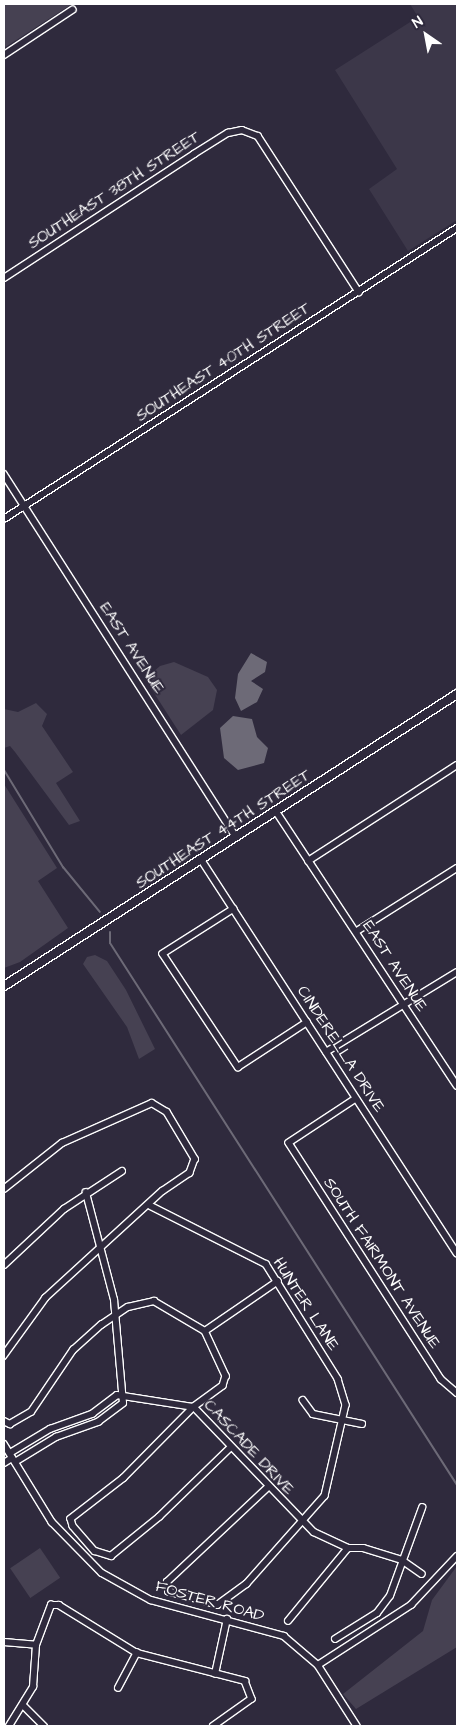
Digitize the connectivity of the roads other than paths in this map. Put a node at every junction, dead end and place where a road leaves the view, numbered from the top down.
1 (72, 10) dead end
2 (4, 55) edge
3 (457, 228) edge
4 (4, 278) edge
5 (359, 292) junction
6 (4, 474) edge
7 (24, 506) junction
8 (4, 519) edge
9 (457, 694) edge
10 (457, 764) edge
11 (276, 811) junction
12 (236, 837) junction
13 (201, 859) junction
14 (308, 861) junction
15 (457, 868) edge
16 (234, 908) junction
17 (357, 931) junction
18 (457, 972) edge
19 (4, 986) edge
20 (403, 1002) junction
21 (307, 1022) junction
22 (326, 1052) junction
23 (456, 1083) edge
24 (356, 1098) junction
25 (122, 1171) dead end
26 (4, 1190) edge
27 (86, 1193) junction
28 (151, 1206) junction
29 (102, 1247) junction
30 (457, 1253) edge
31 (4, 1265) edge
32 (278, 1281) junction
33 (115, 1314) junction
34 (205, 1331) junction
35 (4, 1356) edge
36 (457, 1393) edge
37 (124, 1396) junction
38 (303, 1400) dead end
39 (194, 1407) junction
40 (4, 1421) edge
41 (343, 1421) junction
42 (362, 1424) dead end
43 (4, 1444) edge
44 (231, 1447) junction
45 (12, 1458) junction
46 (4, 1463) edge
47 (267, 1488) junction
48 (422, 1508) dead end
49 (302, 1524) junction
50 (348, 1548) junction
51 (457, 1556) edge
52 (402, 1560) junction
53 (422, 1574) dead end
54 (227, 1619) junction
55 (288, 1621) dead end
56 (335, 1639) dead end
57 (4, 1642) edge
58 (36, 1645) junction
59 (137, 1654) junction
60 (318, 1665) junction
61 (215, 1674) junction
62 (118, 1688) dead end
63 (25, 1707) junction
64 (9, 1726) edge
65 (44, 1726) edge
66 (214, 1726) edge
67 (357, 1726) edge

1 - 2 street
3 - 5 street, SOUTHEAST 40TH STREET
4 - 5 street, SOUTHEAST 38TH STREET
5 - 7 street, SOUTHEAST 40TH STREET
6 - 7 street, EAST AVENUE
7 - 8 street, SOUTHEAST 40TH STREET
7 - 12 street, EAST AVENUE
9 - 11 main road, SOUTHEAST 44TH STREET
10 - 14 street
11 - 12 main road, SOUTHEAST 44TH STREET
11 - 14 street, EAST AVENUE
12 - 13 main road, SOUTHEAST 44TH STREET
13 - 16 street, CINDERELLA DRIVE
13 - 19 main road, SOUTHEAST 44TH STREET
14 - 17 street, EAST AVENUE
15 - 17 street
16 - 21 street, CINDERELLA DRIVE
16 - 21 street
17 - 20 street, EAST AVENUE
18 - 20 street
20 - 22 street
20 - 23 street, EAST AVENUE
21 - 22 street, CINDERELLA DRIVE
22 - 24 street, CINDERELLA DRIVE
24 - 30 street, CINDERELLA DRIVE
24 - 36 street, SOUTH FAIRMONT AVENUE
25 - 27 street
26 - 28 street
27 - 29 street
27 - 31 street
28 - 29 street
28 - 32 street, HUNTER LANE
29 - 33 street
29 - 35 street
32 - 34 street
32 - 41 street, HUNTER LANE
33 - 34 street
33 - 37 street
33 - 40 street
34 - 39 street
37 - 39 street, CASCADE DRIVE
37 - 45 street
37 - 45 street
38 - 41 street
39 - 44 street, CASCADE DRIVE
39 - 44 street
41 - 42 street
41 - 49 street, HUNTER LANE
43 - 45 street, FOSTER ROAD
44 - 47 street, CASCADE DRIVE
45 - 46 street
45 - 54 street, FOSTER ROAD
47 - 49 street, CASCADE DRIVE
47 - 49 street, HUNTER LANE
48 - 52 street
49 - 50 street, CASCADE DRIVE
50 - 52 street, CASCADE DRIVE
50 - 55 street
51 - 60 street
52 - 53 street, CASCADE DRIVE
52 - 56 street
54 - 60 street, FOSTER ROAD
54 - 61 street
57 - 58 street
58 - 59 street
58 - 63 street
59 - 61 street
59 - 62 street
60 - 67 street, FOSTER ROAD
61 - 66 street
63 - 64 street
63 - 65 street

